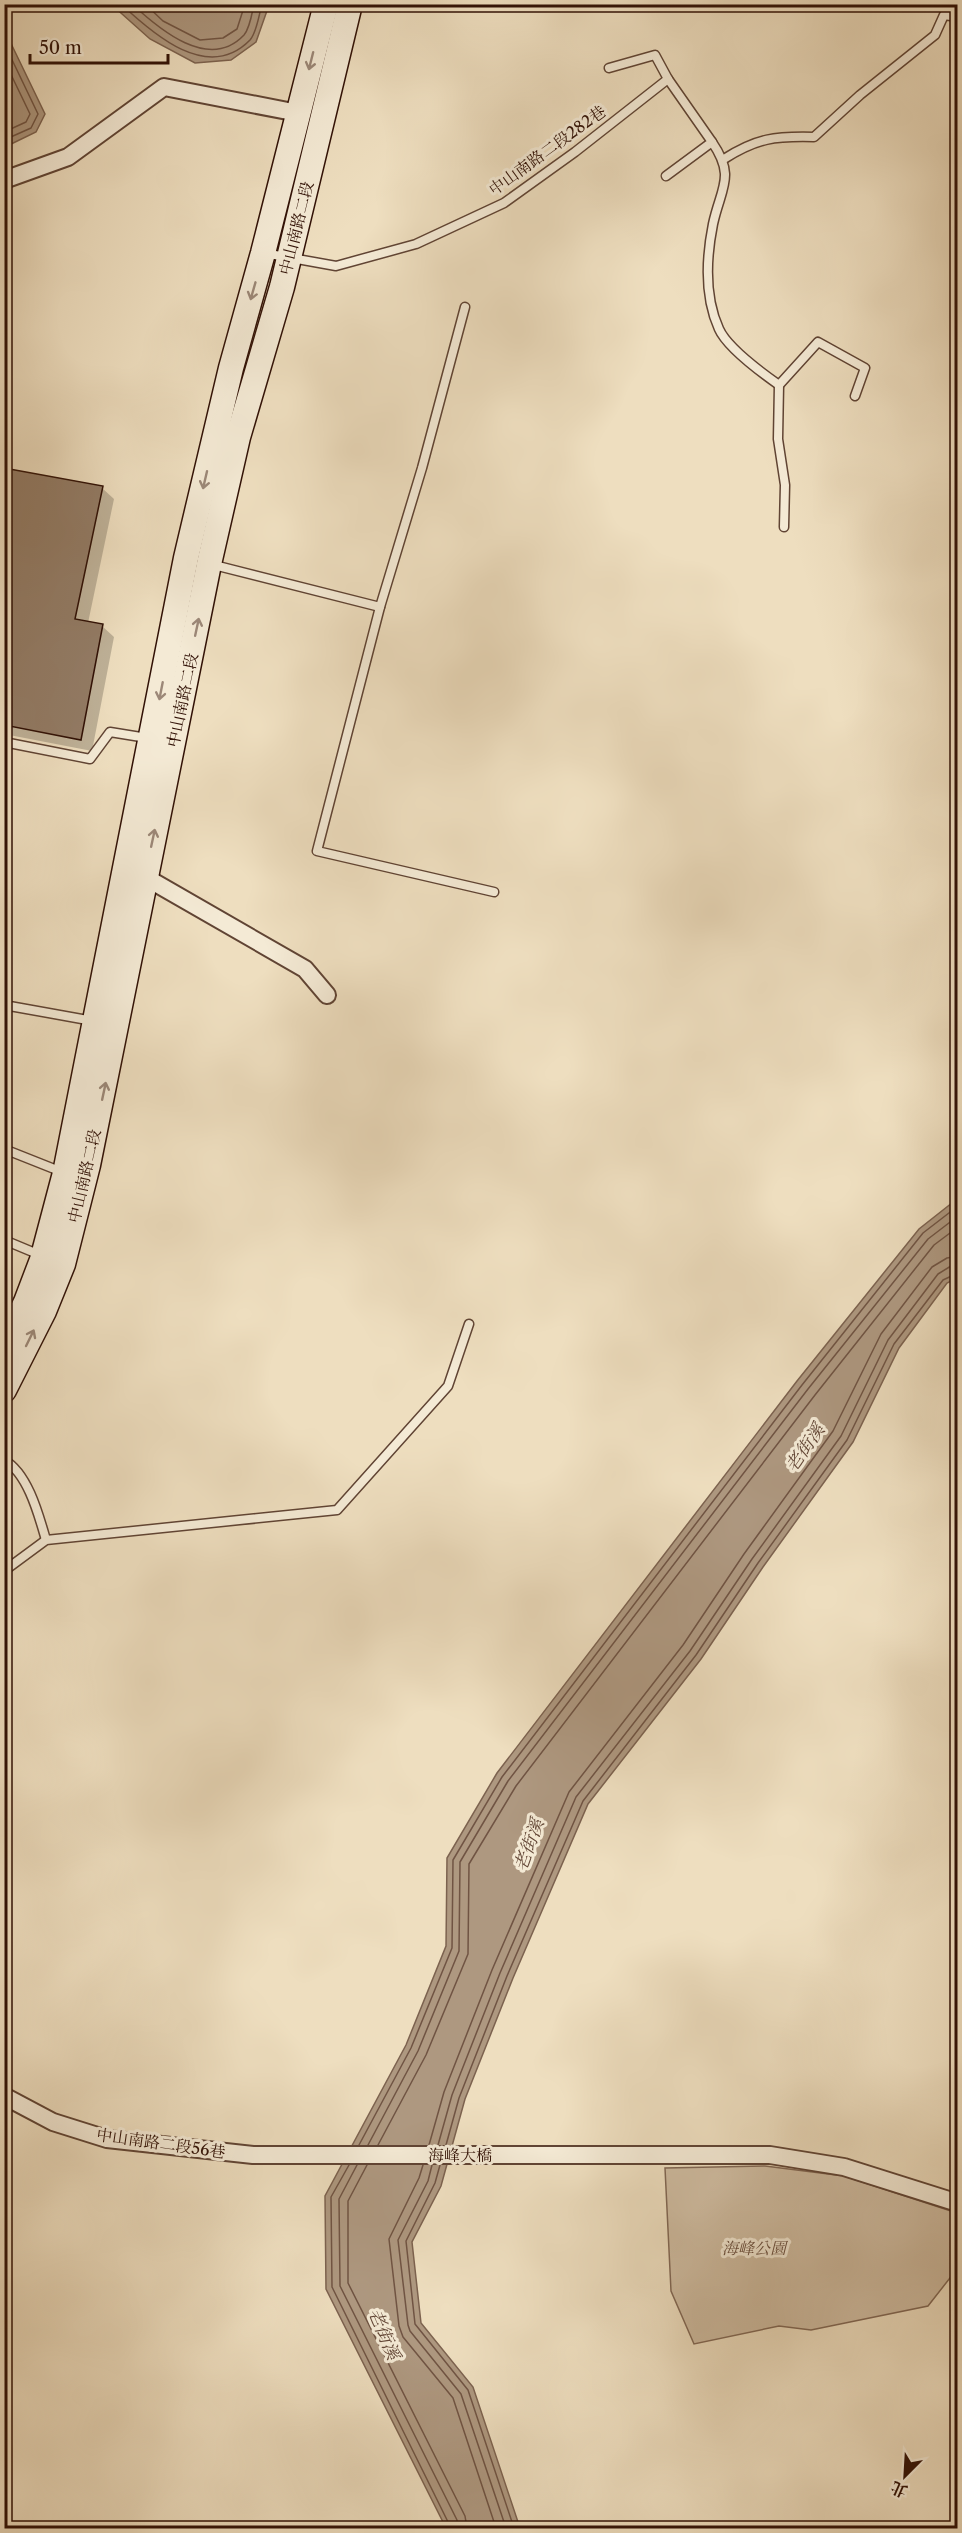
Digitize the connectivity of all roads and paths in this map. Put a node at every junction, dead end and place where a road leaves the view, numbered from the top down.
1 (326, 4) edge
2 (350, 4) edge
3 (957, 17) edge
4 (609, 68) dead end
5 (668, 79) junction
6 (298, 113) junction
7 (711, 142) junction
8 (724, 159) junction
9 (666, 176) dead end
10 (4, 180) edge
11 (263, 253) junction
12 (289, 259) junction
13 (465, 307) dead end
14 (779, 385) junction
15 (855, 396) dead end
16 (784, 527) dead end
17 (209, 564) junction
18 (380, 607) junction
19 (162, 741) junction
20 (4, 742) edge
21 (146, 877) junction
22 (494, 892) dead end
23 (327, 995) dead end
24 (4, 1005) edge
25 (106, 1024) junction
26 (4, 1149) edge
27 (65, 1173) junction
28 (4, 1240) edge
29 (53, 1260) junction
30 (469, 1324) dead end
31 (4, 1347) edge
32 (4, 1390) edge
33 (4, 1460) edge
34 (46, 1540) junction
35 (4, 1571) edge
36 (4, 2096) edge
37 (253, 2155) joint
38 (957, 2203) edge

1 -> 6 main road, 中山南路二段
2 - 12 main road, 中山南路二段
3 - 8 lane
4 - 5 lane
5 - 7 lane
5 - 12 lane, 中山南路二段282巷
6 - 10 street
6 - 11 main road, 中山南路二段
7 - 8 lane
7 - 9 lane
8 - 14 lane
11 - 12 lane, 中山南路二段282巷
11 -> 19 main road, 中山南路二段
12 - 17 main road, 中山南路二段
13 - 18 lane
14 - 15 lane
14 - 16 lane
17 - 18 lane
19 -> 17 main road, 中山南路二段
18 - 22 lane
19 - 20 lane
21 -> 19 main road, 中山南路二段
19 - 25 main road, 中山南路二段
21 - 23 street
21 - 25 main road, 中山南路二段
24 - 25 lane
25 - 27 main road, 中山南路二段
29 -> 25 main road, 中山南路二段
26 - 27 lane
27 - 29 main road, 中山南路二段
28 - 29 lane
29 - 31 main road, 中山南路二段
32 -> 29 main road, 中山南路二段
30 - 34 lane
33 - 34 lane
34 - 35 lane
36 - 37 street, 中山南路二段56巷
37 - 38 street, 海峰大橋

